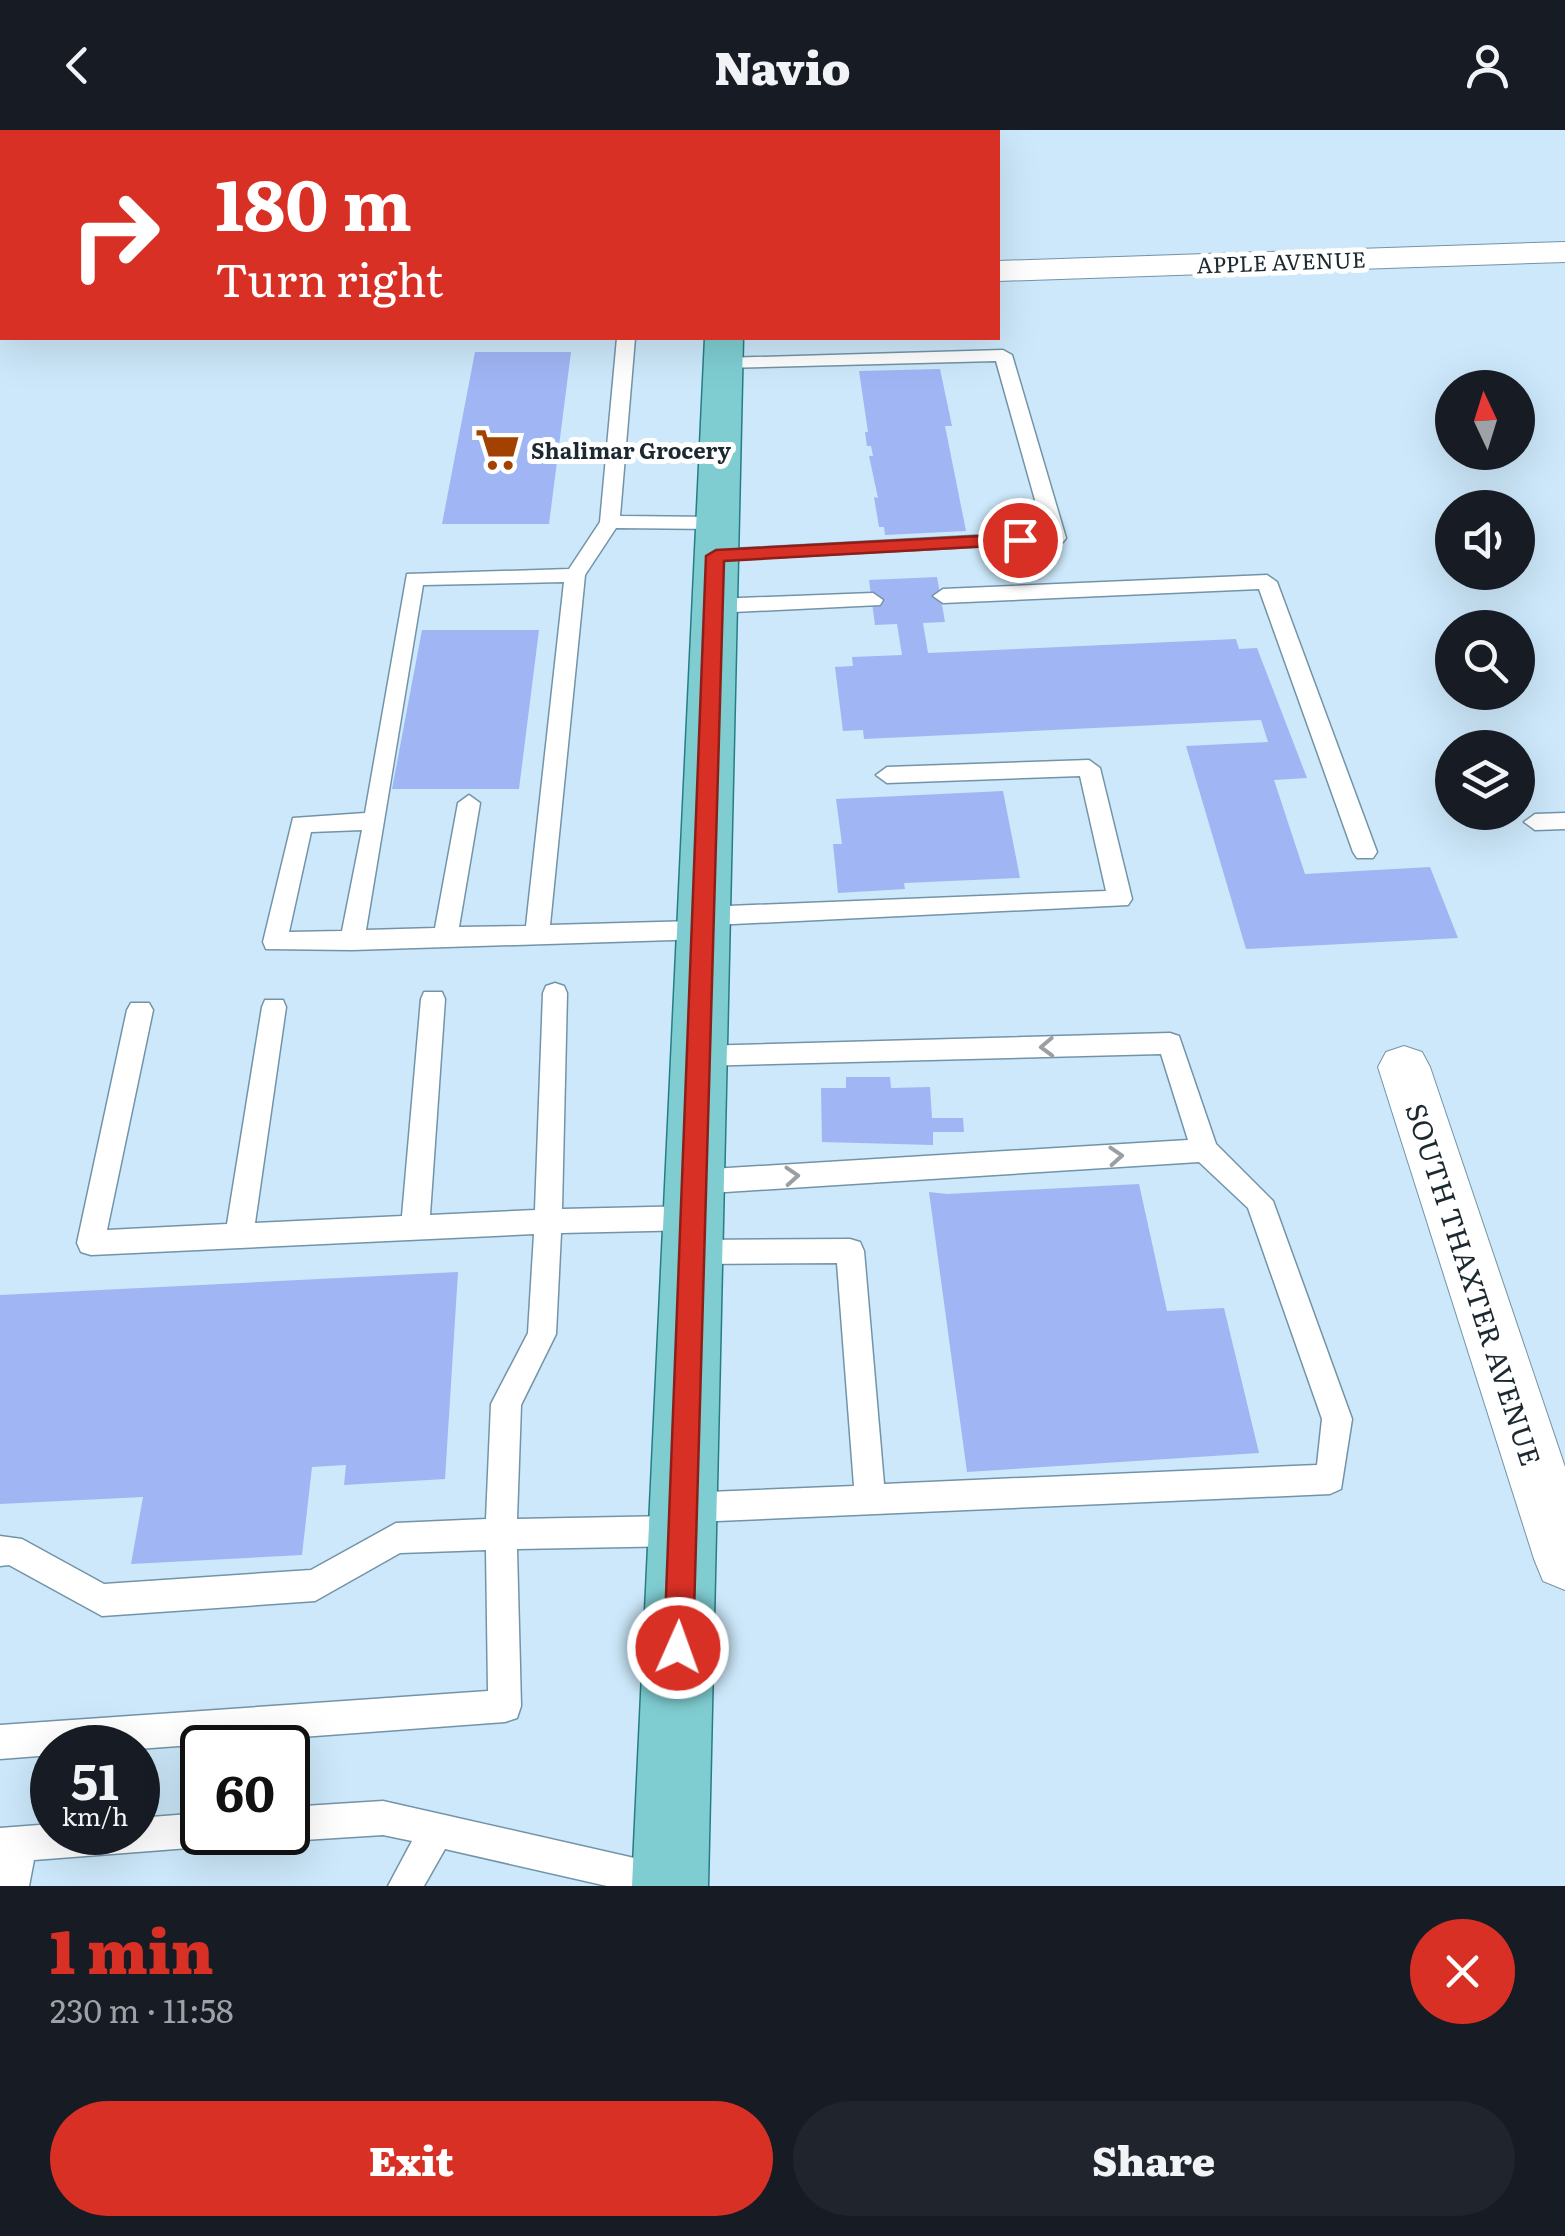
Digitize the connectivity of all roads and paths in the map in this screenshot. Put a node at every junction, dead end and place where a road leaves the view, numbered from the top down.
1 (1565, 252) edge
2 (1000, 269) edge
3 (626, 340) edge
4 (724, 350) edge
5 (610, 522) junction
6 (716, 539) junction
7 (575, 575) junction
8 (943, 596) dead end
9 (874, 600) dead end
10 (714, 606) junction
11 (887, 775) dead end
12 (468, 803) dead end
13 (375, 821) junction
14 (1565, 821) edge
15 (1535, 822) edge
16 (1365, 852) dead end
17 (704, 923) junction
18 (537, 936) junction
19 (445, 938) junction
20 (352, 940) junction
21 (555, 992) dead end
22 (434, 999) dead end
23 (274, 1008) dead end
24 (140, 1010) dead end
25 (699, 1056) junction
26 (1404, 1067) dead end
27 (1205, 1150) junction
28 (694, 1218) junction
29 (548, 1221) junction
30 (415, 1227) junction
31 (240, 1236) junction
32 (870, 1500) junction
33 (683, 1520) junction
34 (500, 1534) junction
35 (0, 1551) edge
36 (1565, 1559) edge
37 (0, 1742) edge
38 (310, 1823) edge
39 (180, 1832) edge
40 (436, 1832) junction
41 (10, 1844) edge
42 (670, 1885) edge
43 (12, 1886) edge
44 (405, 1886) edge

1 - 2 street, APPLE AVENUE
3 - 5 lane
4 - 6 main road
4 - 6 lane
5 - 6 lane
5 - 7 lane
6 - 10 main road
7 - 13 lane
7 - 18 lane
8 - 16 lane
9 - 10 lane
10 - 17 main road
11 - 17 lane
12 - 19 lane
13 - 20 lane
13 - 20 lane
14 - 15 lane
17 - 18 lane
17 - 25 main road
18 - 19 lane
19 - 20 lane
21 - 29 lane
22 - 30 lane
23 - 31 lane
24 - 31 lane
27 -> 25 lane
25 - 28 main road
26 - 36 street, SOUTH THAXTER AVENUE
28 -> 27 lane
27 - 32 lane
28 - 29 lane
28 - 32 lane
28 - 33 main road
29 - 30 lane
29 - 34 lane
30 - 31 lane
32 - 33 lane
33 - 34 lane
33 - 42 main road
34 - 35 lane
34 - 37 lane
38 - 40 lane
39 - 41 lane
40 - 42 lane
40 - 44 lane
41 - 43 lane

